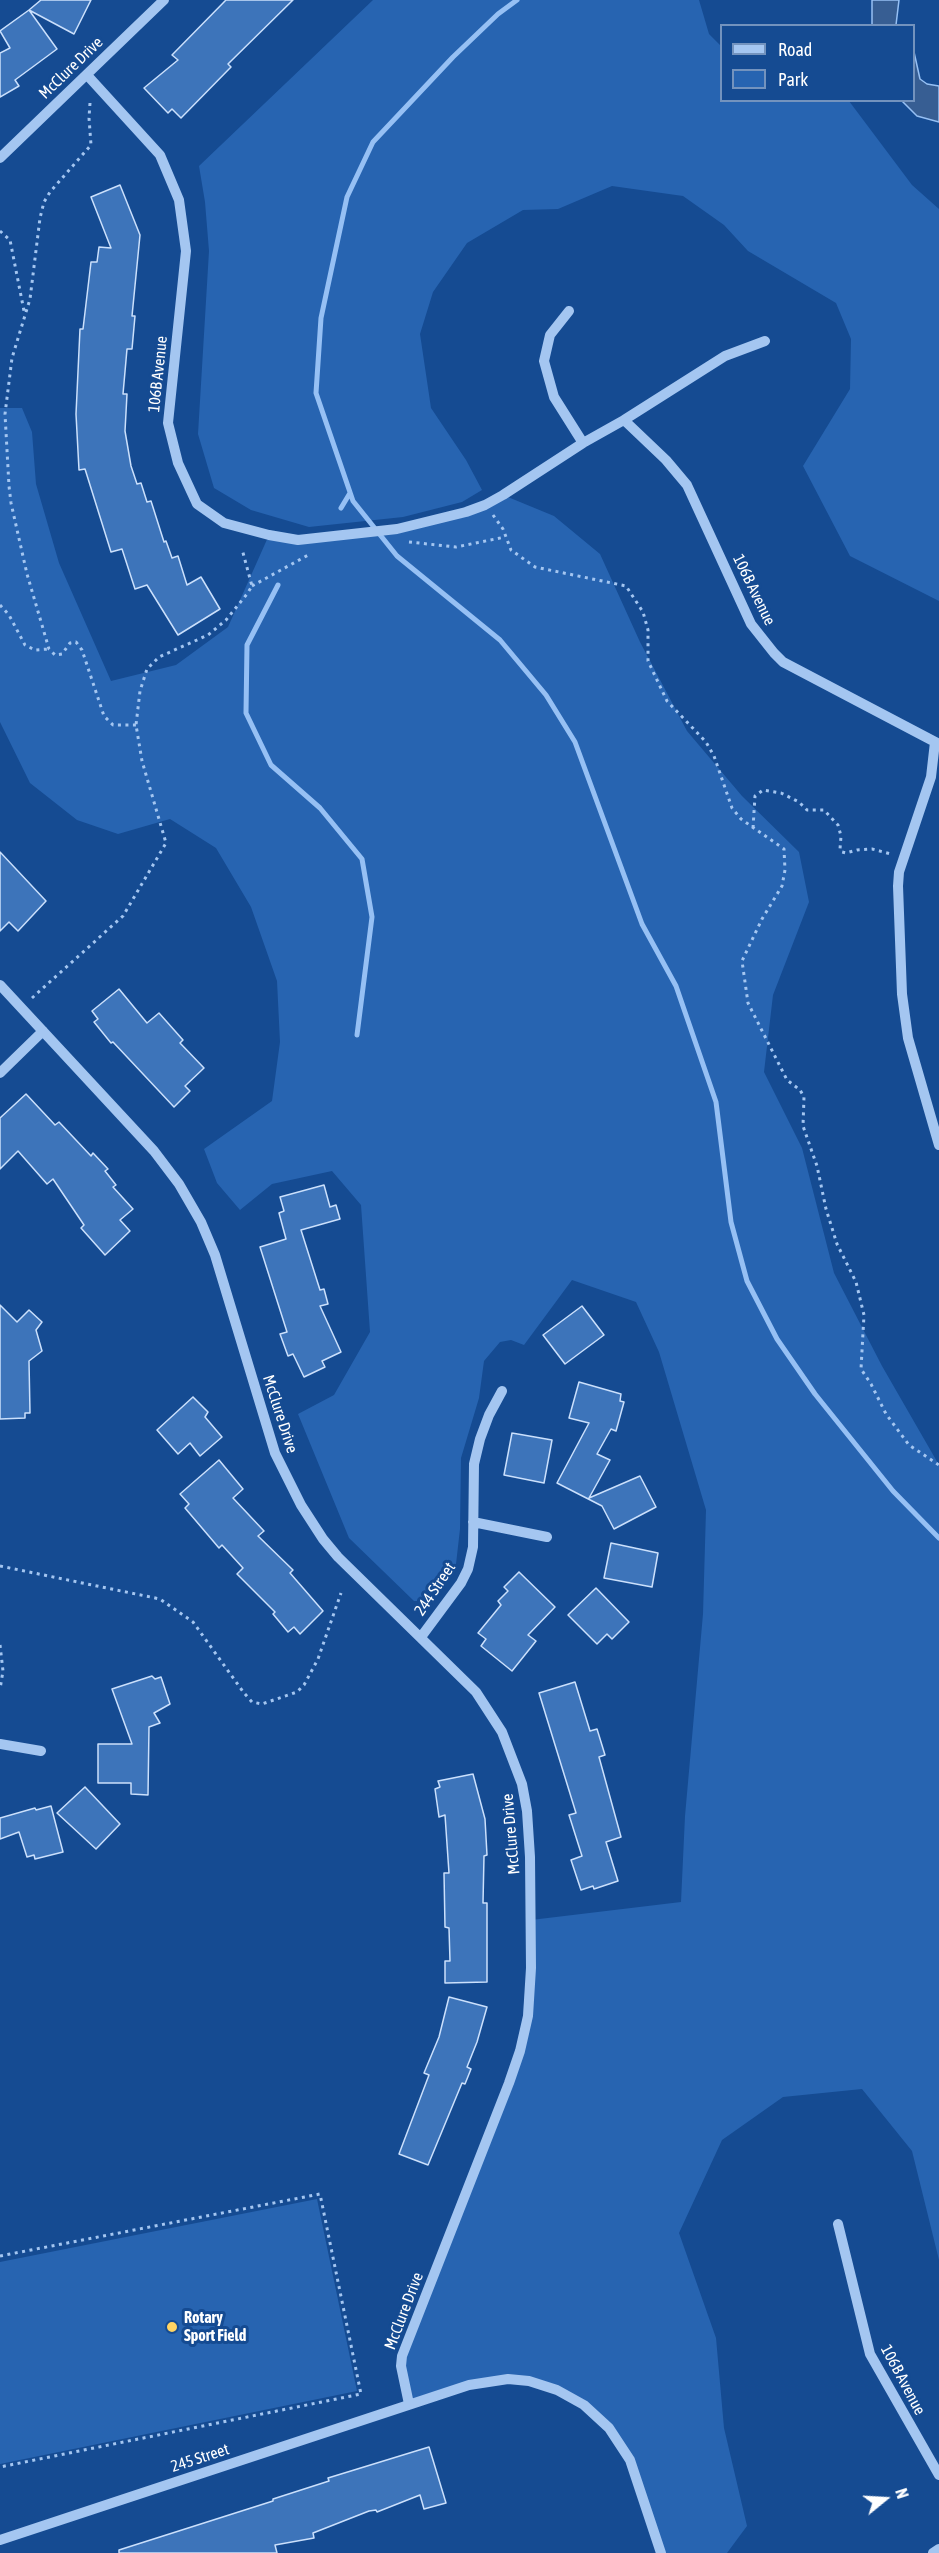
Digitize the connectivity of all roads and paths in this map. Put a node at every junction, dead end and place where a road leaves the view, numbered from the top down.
1 (164, 0) edge
2 (87, 75) junction
3 (90, 103) dead end
4 (0, 158) edge
5 (0, 231) edge
6 (568, 311) dead end
7 (24, 313) junction
8 (765, 341) dead end
9 (624, 420) junction
10 (583, 443) junction
11 (492, 513) dead end
12 (505, 537) junction
13 (406, 542) dead end
14 (242, 549) dead end
15 (320, 553) dead end
16 (252, 586) junction
17 (0, 605) edge
18 (49, 649) junction
19 (136, 725) junction
20 (937, 743) edge
21 (753, 828) junction
22 (895, 855) dead end
23 (0, 985) edge
24 (28, 1002) dead end
25 (43, 1031) junction
26 (0, 1073) edge
27 (939, 1145) edge
28 (502, 1391) dead end
29 (939, 1465) edge
30 (474, 1522) junction
31 (547, 1537) dead end
32 (0, 1566) edge
33 (341, 1593) dead end
34 (421, 1637) junction
35 (0, 1645) edge
36 (0, 1689) edge
37 (0, 1744) edge
38 (41, 1751) dead end
39 (838, 2224) dead end
40 (0, 2256) edge
41 (409, 2404) junction
42 (0, 2467) edge
43 (939, 2475) edge
44 (0, 2540) edge
45 (939, 2548) edge
46 (661, 2553) edge
47 (933, 2553) edge

1 - 2 street, McClure Drive
2 - 4 street, McClure Drive
2 - 10 street, 106B Avenue
3 - 7 path
5 - 7 path
6 - 10 street
7 - 18 path
8 - 9 street, 106B Avenue
9 - 10 street, 106B Avenue
9 - 20 street, 106B Avenue
11 - 12 path
12 - 13 path
12 - 21 path
14 - 16 path
15 - 16 path
16 - 19 path
17 - 18 path
18 - 19 path
19 - 24 path
20 - 27 street, 106B Avenue
21 - 22 path
21 - 29 path
23 - 25 street, McClure Drive
25 - 26 street
25 - 34 street, McClure Drive
28 - 30 street, 244 Street
30 - 31 street
30 - 34 street, 244 Street
32 - 33 path
34 - 41 street, McClure Drive
35 - 36 path
37 - 38 street
39 - 43 street, 106B Avenue
40 - 42 path
41 - 44 street, 245 Street
41 - 46 street
45 - 47 street

